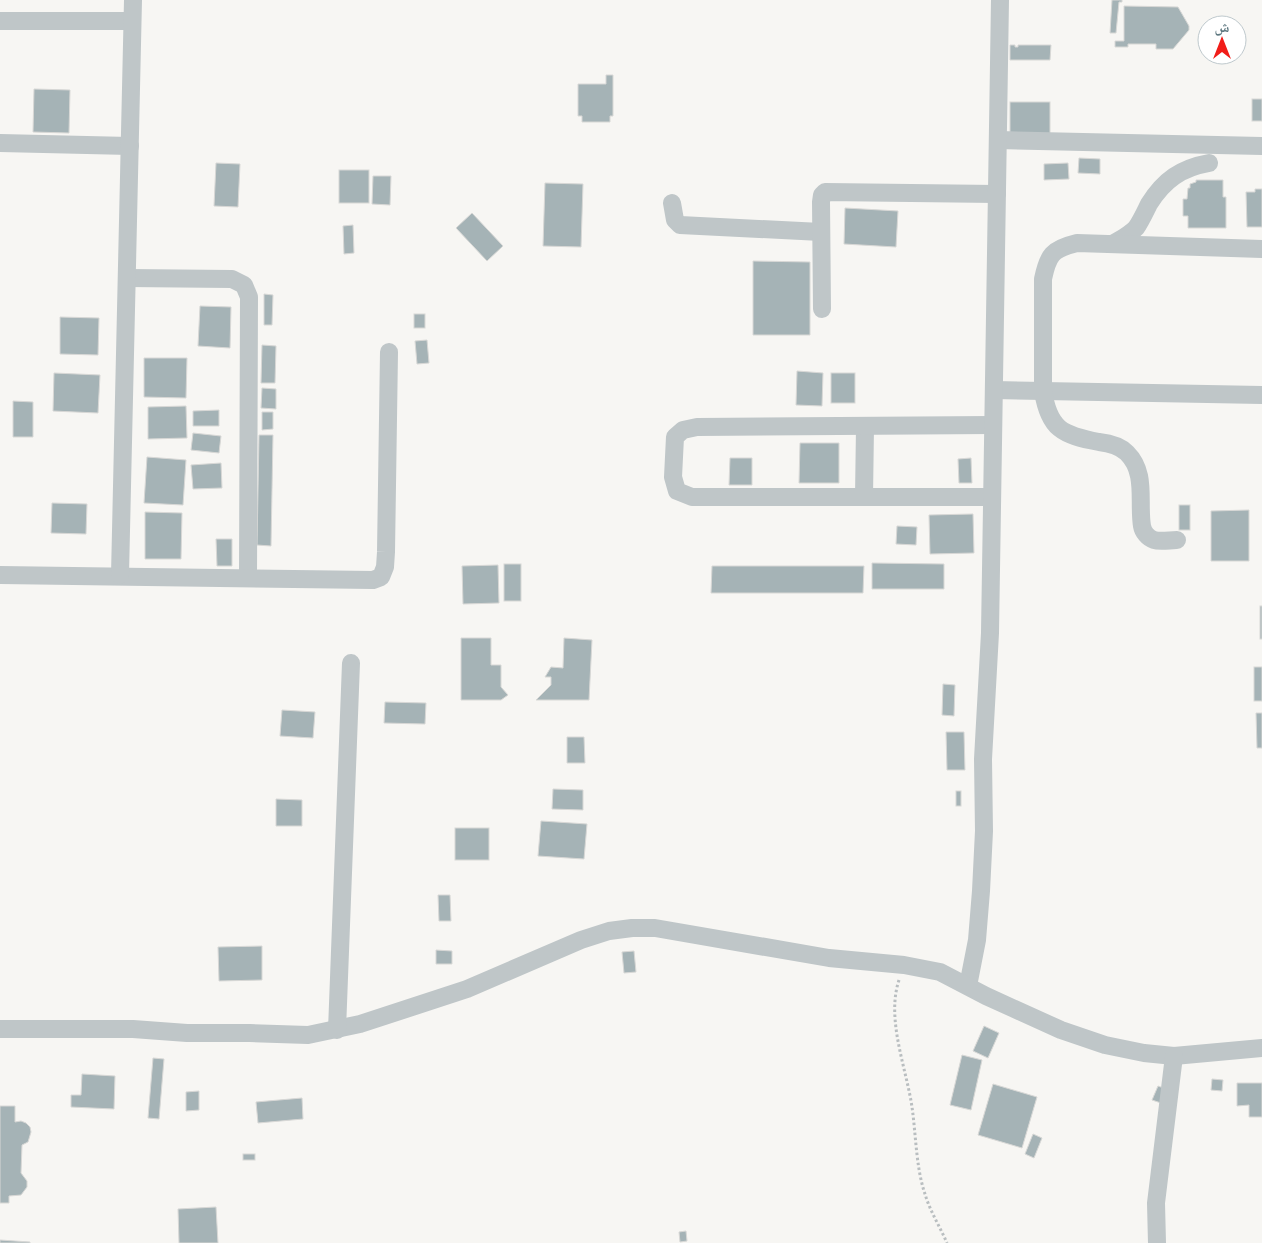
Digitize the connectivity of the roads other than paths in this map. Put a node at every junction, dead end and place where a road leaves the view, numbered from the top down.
1 (133, 0) edge
2 (1000, 0) edge
3 (0, 21) edge
4 (132, 21) junction
5 (998, 140) junction
6 (0, 143) edge
7 (130, 146) junction
8 (1262, 146) edge
9 (1209, 163) dead end
10 (997, 194) junction
11 (672, 203) dead end
12 (821, 232) junction
13 (1114, 244) junction
14 (1262, 249) edge
15 (127, 278) junction
16 (822, 309) dead end
17 (389, 352) dead end
18 (994, 390) junction
19 (1043, 390) junction
20 (1262, 395) edge
21 (993, 425) junction
22 (865, 427) junction
23 (864, 496) junction
24 (992, 496) junction
25 (1177, 540) dead end
26 (0, 575) edge
27 (120, 575) junction
28 (248, 578) junction
29 (351, 663) dead end
30 (968, 986) junction
31 (0, 1029) edge
32 (337, 1030) junction
33 (1262, 1048) edge
34 (1174, 1056) junction
35 (1157, 1243) edge

1 - 4 street
2 - 5 street
3 - 4 street
4 - 7 street
5 - 8 street
5 - 10 street
6 - 7 street
7 - 15 street
9 - 13 street
10 - 12 street
10 - 18 street
11 - 12 street
12 - 16 street
13 - 14 street
13 - 19 street
15 - 27 street
15 - 28 street
17 - 28 street
18 - 19 street
18 - 21 street
19 - 20 street
19 - 25 street
21 - 22 street
21 - 24 street
22 - 23 street
22 - 23 street
23 - 24 street
24 - 30 street
26 - 27 street
27 - 28 street
29 - 32 street
30 - 32 street
30 - 34 street
31 - 32 street
33 - 34 street
34 - 35 street

